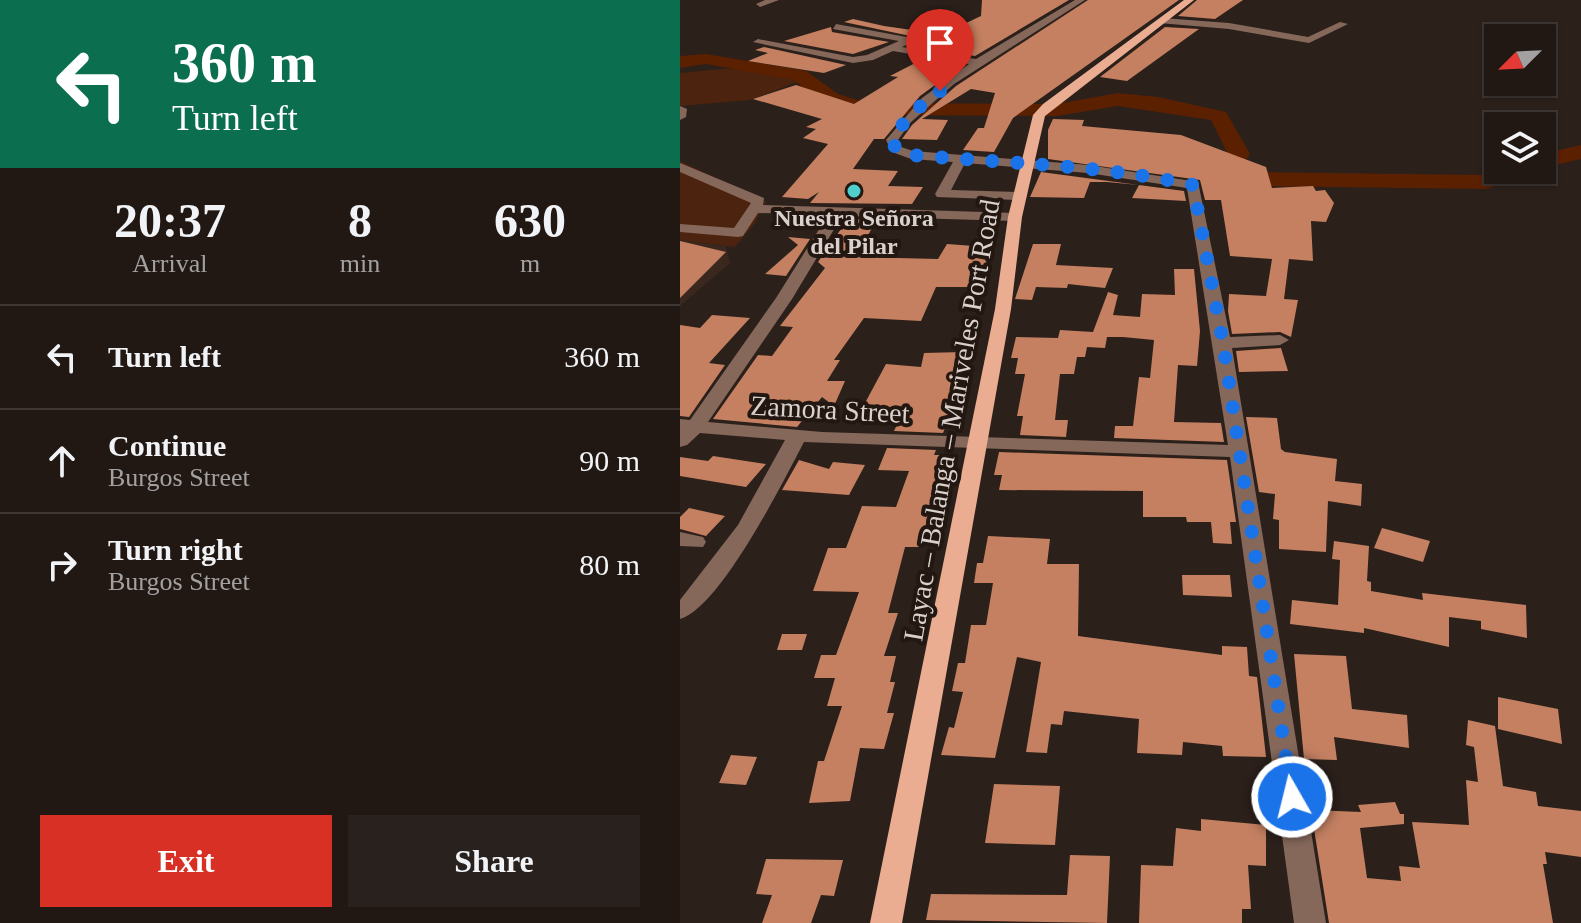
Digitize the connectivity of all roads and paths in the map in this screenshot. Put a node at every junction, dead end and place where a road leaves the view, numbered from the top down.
1 (775, 0) edge
2 (1081, 0) edge
3 (1190, 0) edge
4 (760, 4) dead end
5 (1162, 21) junction
6 (1343, 24) dead end
7 (836, 27) dead end
8 (758, 42) dead end
9 (893, 48) junction
10 (980, 63) junction
11 (681, 109) edge
12 (680, 117) edge
13 (680, 158) edge
14 (961, 159) junction
15 (1029, 161) junction
16 (680, 167) edge
17 (1017, 206) junction
18 (754, 209) junction
19 (787, 211) junction
20 (837, 212) junction
21 (680, 228) edge
22 (1280, 340) dead end
23 (1223, 343) junction
24 (685, 431) edge
25 (797, 437) junction
26 (978, 444) junction
27 (1240, 451) junction
28 (680, 611) edge
29 (886, 923) edge
30 (1310, 923) edge

1 - 4 street
2 - 10 street
3 - 5 main road, Layac – Balanga – Mariveles Port Road
5 - 6 street
5 - 15 main road, Layac – Balanga – Mariveles Port Road
7 - 9 street
8 - 9 street
9 - 10 street
10 - 14 street
11 - 12 street
13 - 19 street
14 - 15 street
14 - 17 street
15 - 17 main road, Layac – Balanga – Mariveles Port Road
15 - 23 street
16 - 18 street
17 - 20 street
17 - 26 main road, Layac – Balanga – Mariveles Port Road
18 - 19 street
18 - 21 street
19 - 20 street
20 - 24 street
22 - 23 street
23 - 27 street
24 - 25 street, Zamora Street
25 - 26 street, Zamora Street
25 - 28 street
26 - 27 street, Zamora Street
26 - 29 main road, Layac – Balanga – Mariveles Port Road
27 - 30 street

